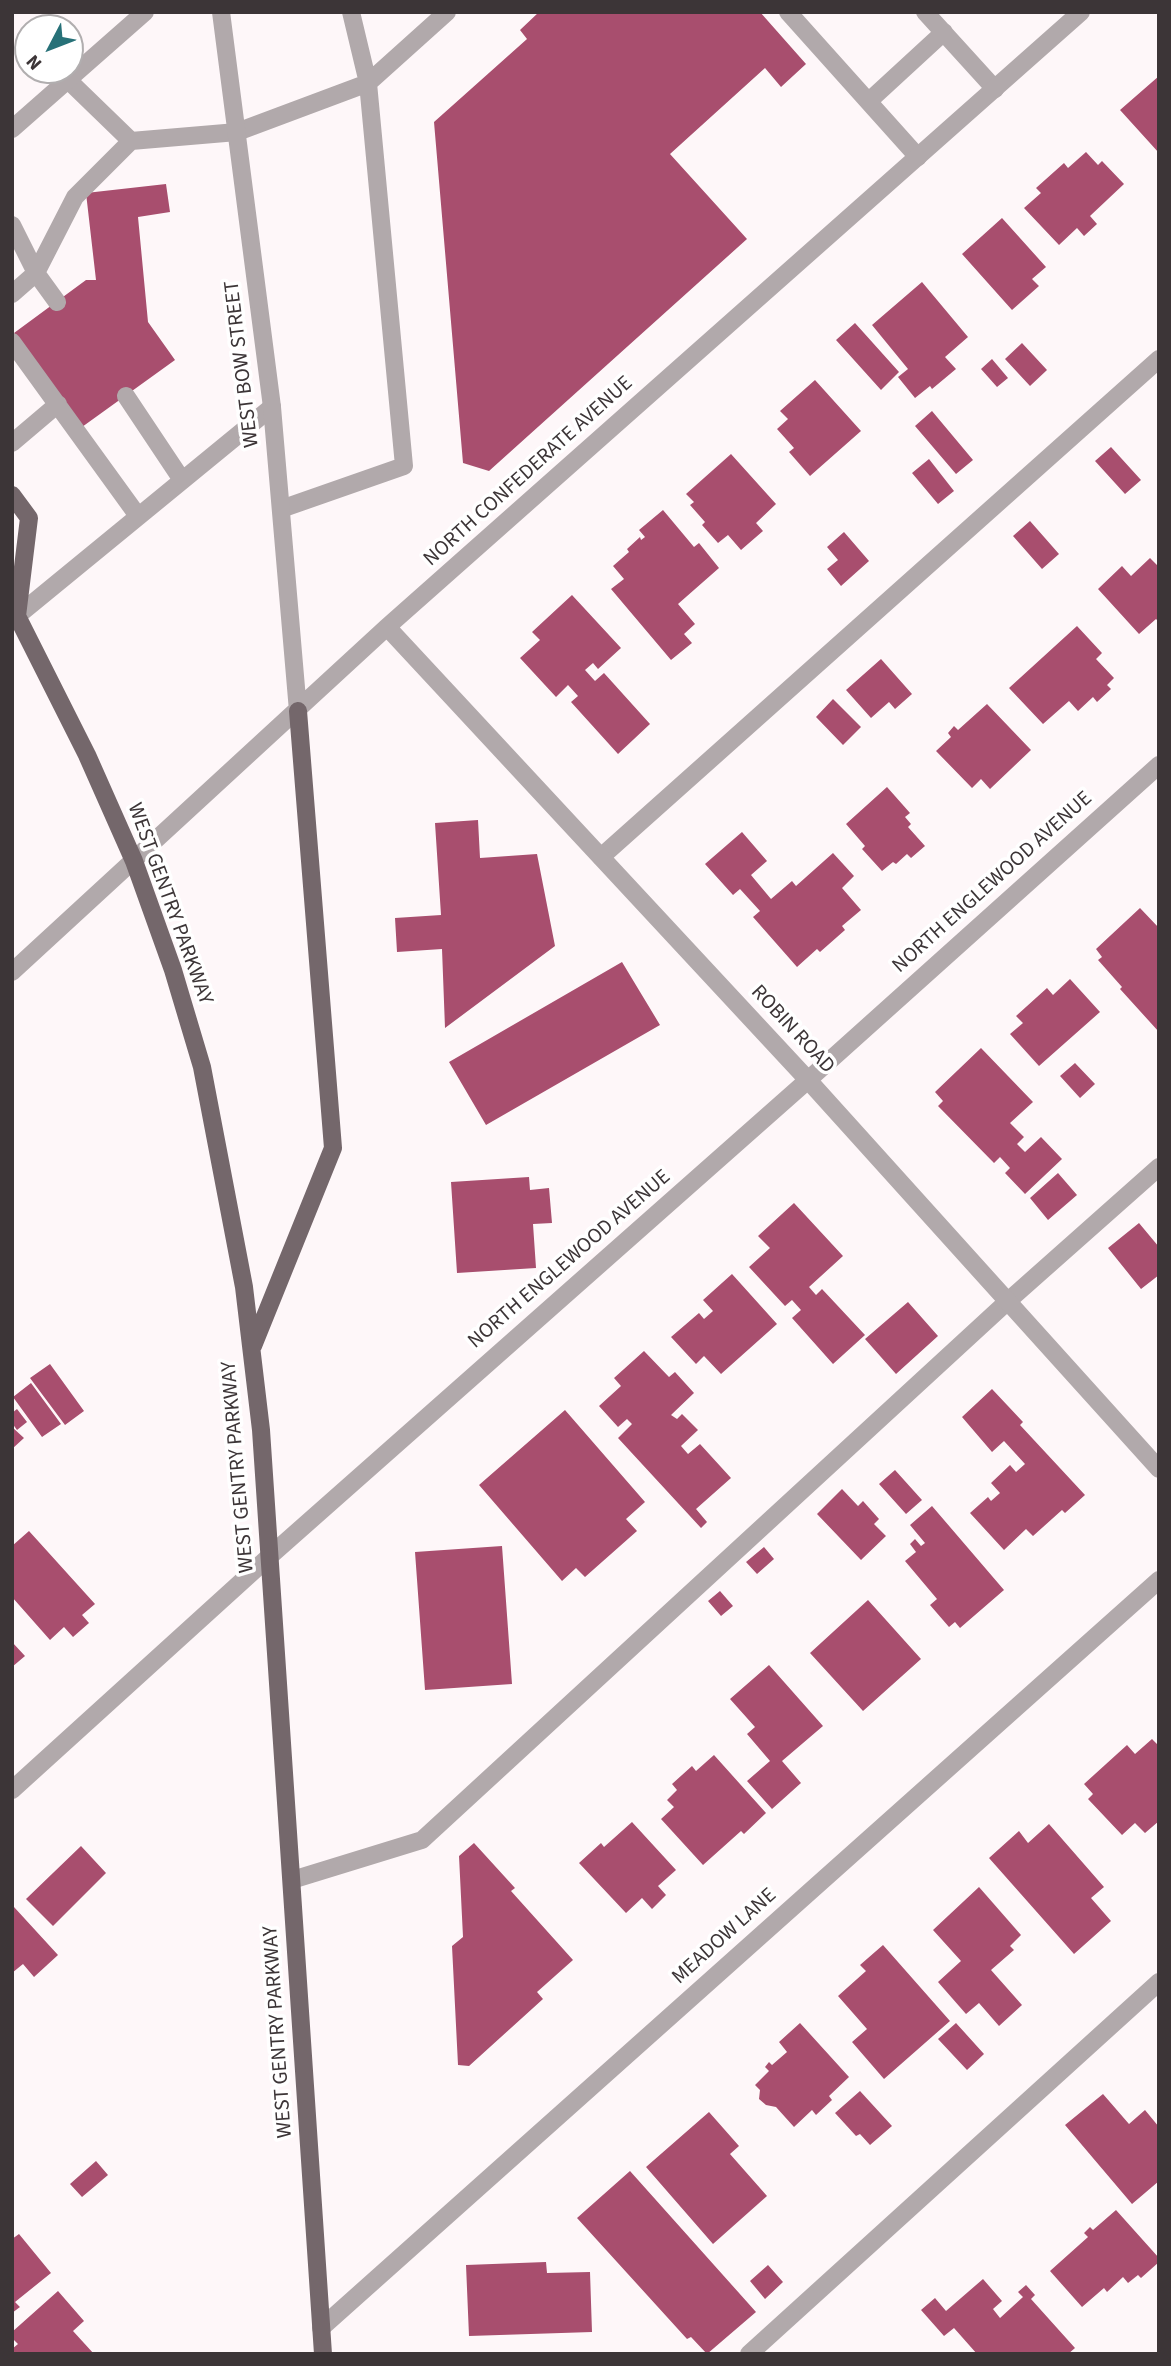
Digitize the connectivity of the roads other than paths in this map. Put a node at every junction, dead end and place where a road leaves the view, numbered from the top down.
1 (145, 12) edge
2 (221, 12) edge
3 (351, 12) edge
4 (447, 12) edge
5 (788, 12) edge
6 (925, 12) edge
7 (1081, 12) edge
8 (944, 33) junction
9 (84, 64) edge
10 (368, 83) junction
11 (62, 84) edge
12 (72, 84) edge
13 (995, 89) junction
14 (869, 102) junction
15 (12, 129) edge
16 (237, 132) junction
17 (131, 141) junction
18 (918, 157) junction
19 (12, 225) edge
20 (36, 273) junction
21 (12, 293) edge
22 (57, 302) dead end
23 (12, 342) edge
24 (1159, 359) edge
25 (125, 396) dead end
26 (58, 404) junction
27 (272, 407) junction
28 (12, 443) edge
29 (182, 480) junction
30 (12, 495) edge
31 (281, 509) junction
32 (138, 516) junction
33 (15, 615) edge
34 (387, 627) junction
35 (298, 711) junction
36 (1159, 765) edge
37 (601, 857) junction
38 (134, 861) junction
39 (12, 972) edge
40 (808, 1080) junction
41 (1159, 1167) edge
42 (1008, 1301) junction
43 (251, 1349) junction
44 (1159, 1469) edge
45 (271, 1555) junction
46 (1159, 1580) edge
47 (12, 1790) edge
48 (292, 1880) junction
49 (1159, 1982) edge
50 (321, 2328) junction
51 (323, 2354) edge
52 (749, 2354) edge

1 - 9 street
2 - 16 street, WEST BOW STREET
3 - 10 street
4 - 10 street
5 - 14 street
6 - 8 street
7 - 13 street, NORTH CONFEDERATE AVENUE
8 - 13 street
8 - 14 street
10 - 16 street
10 - 31 street
11 - 15 street
12 - 17 street
13 - 18 street, NORTH CONFEDERATE AVENUE
14 - 18 street
16 - 17 street
16 - 27 street, WEST BOW STREET
17 - 20 street
18 - 34 street, NORTH CONFEDERATE AVENUE
19 - 20 street
20 - 21 street
20 - 22 street
23 - 26 street
24 - 37 street
25 - 29 street
26 - 28 street
26 - 32 street
27 - 29 street
27 - 31 street, WEST BOW STREET
29 - 32 street
30 - 33 main road
31 - 35 street, WEST BOW STREET
32 - 33 street
33 - 38 main road, WEST GENTRY PARKWAY
34 - 35 street, NORTH CONFEDERATE AVENUE
34 - 37 street, ROBIN ROAD
35 - 38 street, NORTH CONFEDERATE AVENUE
35 - 43 main road
36 - 40 street, NORTH ENGLEWOOD AVENUE
37 - 40 street, ROBIN ROAD
38 - 39 street, NORTH CONFEDERATE AVENUE
38 - 43 main road, WEST GENTRY PARKWAY
40 - 42 street, ROBIN ROAD
40 - 45 street, NORTH ENGLEWOOD AVENUE
41 - 42 street
42 - 44 street, ROBIN ROAD
42 - 48 street
43 - 45 main road, WEST GENTRY PARKWAY
45 - 47 street, NORTH ENGLEWOOD AVENUE
45 - 48 main road, WEST GENTRY PARKWAY
46 - 50 street, MEADOW LANE
48 - 50 main road, WEST GENTRY PARKWAY
49 - 52 street
50 - 51 main road, WEST GENTRY PARKWAY

